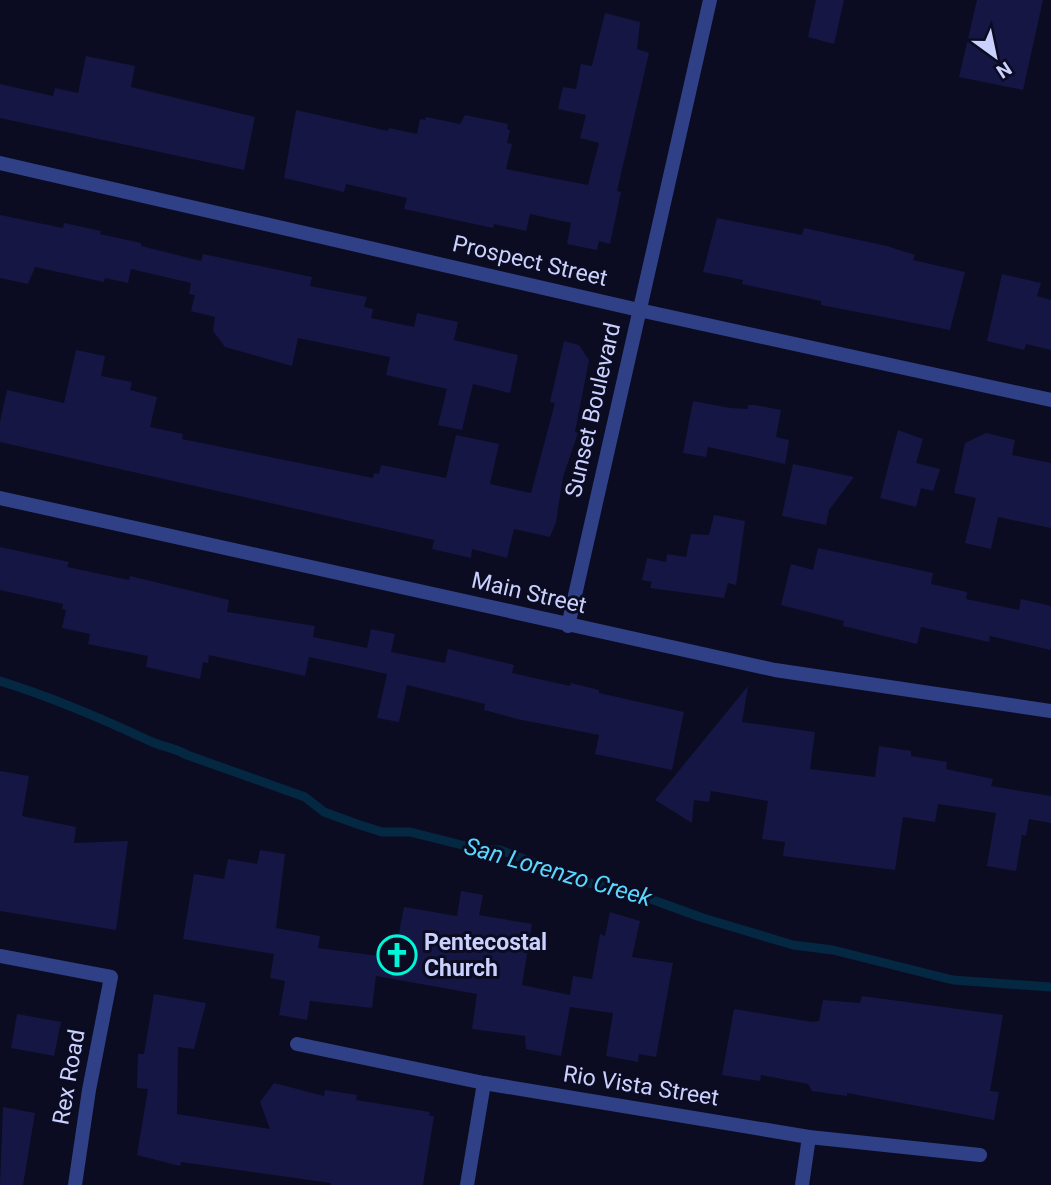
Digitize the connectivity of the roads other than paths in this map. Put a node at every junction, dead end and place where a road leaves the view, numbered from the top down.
1 (710, 0) edge
2 (0, 163) edge
3 (639, 310) junction
4 (1051, 400) edge
5 (0, 498) edge
6 (568, 626) junction
7 (1051, 711) edge
8 (0, 956) edge
9 (297, 1044) dead end
10 (484, 1083) junction
11 (809, 1137) junction
12 (980, 1155) dead end
13 (75, 1185) edge
14 (467, 1185) edge
15 (802, 1185) edge

1 - 3 street, Sunset Boulevard
2 - 3 street, Prospect Street
3 - 4 street, Prospect Street
3 - 6 street, Sunset Boulevard
5 - 6 street, Main Street
6 - 7 street, Main Street
8 - 13 street, Rex Road
9 - 10 street, Rio Vista Street
10 - 11 street, Rio Vista Street
10 - 14 street
11 - 12 street, Rio Vista Street
11 - 15 street

